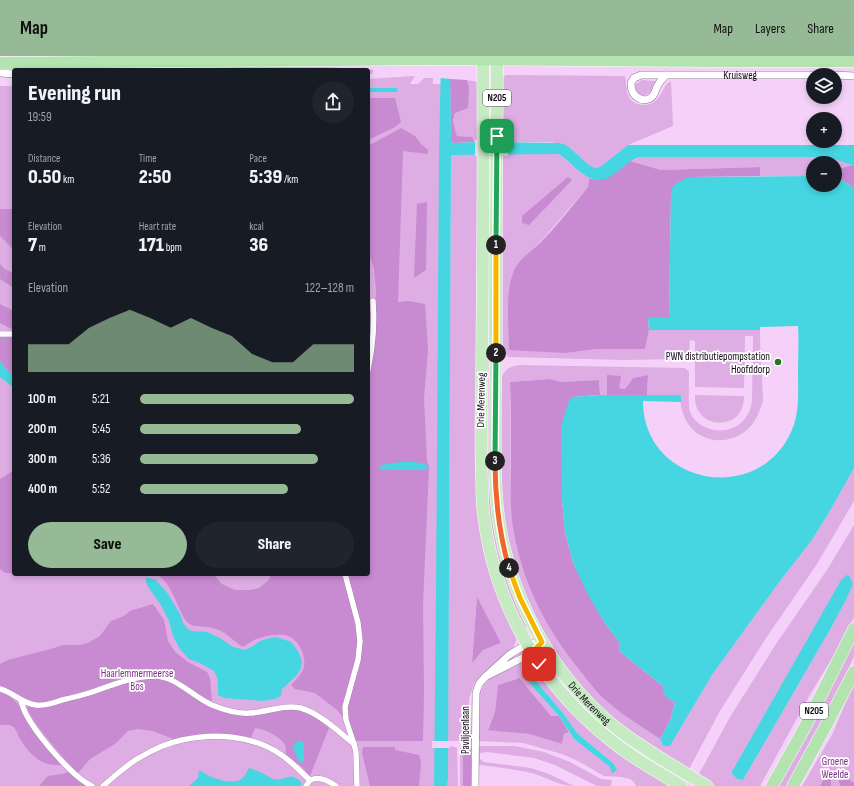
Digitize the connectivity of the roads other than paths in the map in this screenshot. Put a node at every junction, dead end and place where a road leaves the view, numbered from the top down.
1 (484, 58) edge
2 (496, 58) edge
3 (854, 61) edge
4 (0, 63) edge
5 (0, 73) edge
6 (12, 74) edge
7 (666, 75) junction
8 (806, 75) edge
9 (842, 76) edge
10 (854, 76) edge
11 (373, 301) dead end
12 (0, 334) edge
13 (12, 334) edge
14 (370, 362) edge
15 (346, 576) edge
16 (854, 629) edge
17 (542, 642) junction
18 (529, 648) junction
19 (854, 672) edge
20 (0, 689) edge
21 (21, 700) junction
22 (354, 744) junction
23 (310, 780) junction
24 (92, 786) edge
25 (103, 786) edge
26 (306, 786) edge
27 (336, 786) edge
28 (357, 786) edge
29 (475, 786) edge
30 (681, 786) edge
31 (707, 786) edge
32 (772, 786) edge
33 (793, 786) edge

1 - 2 highway, Kruisweg
1 - 4 highway, Kruisweg
1 - 18 main road, Drie Merenweg / N205
2 - 3 highway, Kruisweg
2 - 17 main road, Drie Merenweg / N205
5 - 6 street
7 - 7 street, Kruisweg
7 - 8 street, Kruisweg
9 - 10 street
11 - 14 street
12 - 13 street
15 - 22 street
16 - 32 highway, N205
17 - 18 street, Paviljoenlaan
17 - 31 main road, Drie Merenweg / N205
18 - 29 street, Paviljoenlaan
18 - 30 main road, Drie Merenweg / N205
19 - 33 highway, N205
20 - 21 street
21 - 22 street
21 - 24 street
22 - 28 street
23 - 25 street
23 - 26 street
23 - 27 street

